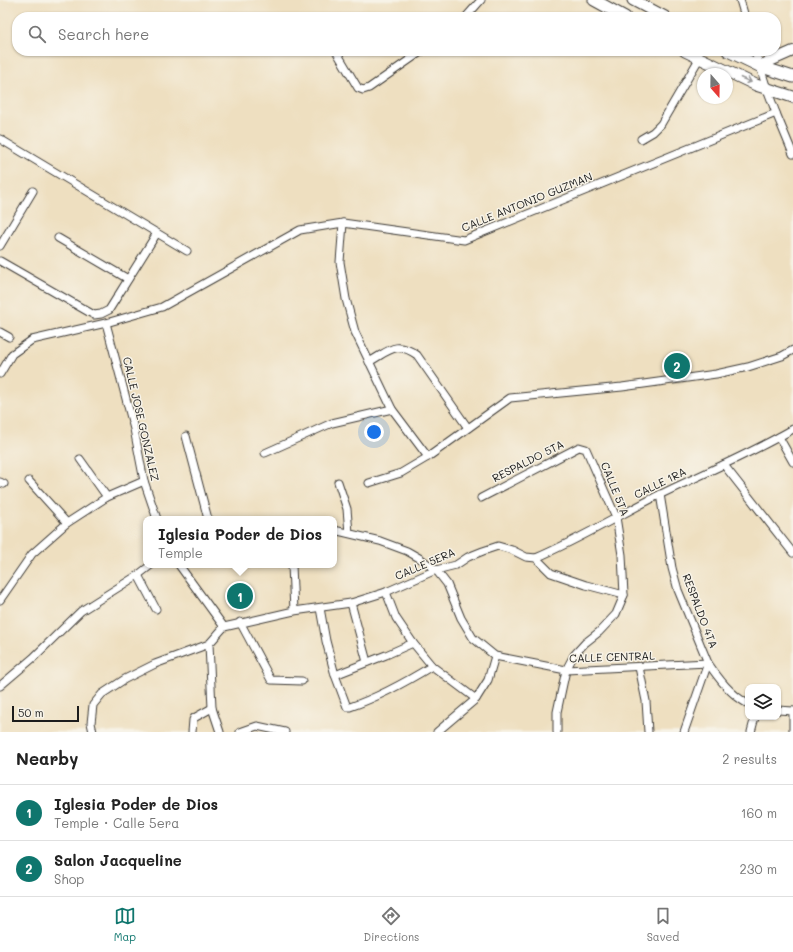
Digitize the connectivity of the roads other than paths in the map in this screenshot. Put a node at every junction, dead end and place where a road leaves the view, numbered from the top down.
1 (481, 0) edge
2 (594, 0) edge
3 (633, 0) edge
4 (740, 0) edge
5 (470, 12) edge
6 (616, 12) edge
7 (656, 12) edge
8 (744, 12) edge
9 (793, 51) edge
10 (339, 56) edge
11 (415, 56) edge
12 (695, 56) edge
13 (738, 56) edge
14 (756, 56) edge
15 (699, 58) junction
16 (759, 66) junction
17 (793, 77) edge
18 (767, 89) junction
19 (793, 97) edge
20 (776, 113) junction
21 (0, 139) edge
22 (641, 139) dead end
23 (793, 154) edge
24 (33, 191) dead end
25 (343, 223) junction
26 (157, 233) junction
27 (58, 238) dead end
28 (0, 246) edge
29 (187, 251) dead end
30 (0, 261) edge
31 (128, 279) junction
32 (106, 323) junction
33 (0, 332) edge
34 (9, 337) dead end
35 (793, 350) edge
36 (369, 362) junction
37 (0, 374) edge
38 (392, 409) junction
39 (468, 428) junction
40 (793, 428) edge
41 (186, 436) dead end
42 (779, 437) junction
43 (586, 449) joint
44 (265, 453) dead end
45 (428, 458) junction
46 (80, 459) dead end
47 (793, 462) edge
48 (724, 465) junction
49 (29, 481) dead end
50 (144, 481) junction
51 (338, 482) dead end
52 (369, 482) dead end
53 (660, 494) junction
54 (107, 497) junction
55 (481, 498) dead end
56 (156, 516) edge
57 (207, 516) edge
58 (616, 517) junction
59 (67, 523) junction
60 (337, 531) edge
61 (349, 533) junction
62 (793, 553) edge
63 (536, 558) junction
64 (146, 568) edge
65 (181, 568) edge
66 (292, 568) edge
67 (436, 570) junction
68 (138, 575) junction
69 (386, 592) junction
70 (624, 595) junction
71 (0, 600) edge
72 (351, 603) junction
73 (320, 608) junction
74 (156, 609) dead end
75 (294, 611) junction
76 (240, 622) junction
77 (224, 627) junction
78 (413, 643) junction
79 (209, 644) junction
80 (495, 656) junction
81 (367, 662) junction
82 (708, 663) junction
83 (432, 666) junction
84 (639, 667) junction
85 (566, 670) junction
86 (335, 675) junction
87 (302, 681) dead end
88 (0, 686) edge
89 (476, 699) junction
90 (745, 702) edge
91 (212, 708) junction
92 (781, 710) edge
93 (793, 711) edge
94 (753, 720) edge
95 (93, 732) edge
96 (192, 732) edge
97 (220, 732) edge
98 (240, 732) edge
99 (285, 732) edge
100 (437, 732) edge
101 (557, 732) edge
102 (648, 732) edge
103 (684, 732) edge
104 (751, 732) edge
105 (793, 732) edge

1 - 5 street
2 - 6 main road
3 - 7 main road
4 - 8 street
9 - 16 main road
10 - 11 street
12 - 15 main road
13 - 16 main road
14 - 16 street
15 -> 18 main road
15 - 22 street
16 - 17 main road
16 - 18 street
18 - 19 main road
18 - 20 street
20 - 23 street
20 - 25 street, CALLE ANTONIO GUZMAN
21 - 26 street
24 - 28 street
25 - 32 street, CALLE ANTONIO GUZMAN
25 - 36 street
26 - 29 street
26 - 31 street
27 - 31 street
30 - 31 street
32 - 37 street, CALLE ANTONIO GUZMAN
32 - 50 street, CALLE JOSE GONZALEZ
33 - 34 street
35 - 39 street
36 - 38 street
36 - 39 street
38 - 44 street
38 - 45 street
39 - 45 street
40 - 42 street, CALLE 1RA
41 - 57 street
42 - 47 street
42 - 48 street, CALLE 1RA
43 - 55 street, RESPALDO 5TA
43 - 58 street, CALLE 5TA
45 - 52 street
46 - 54 street
48 - 53 street, CALLE 1RA
48 - 62 street
49 - 59 street
50 - 54 street
50 - 56 street, CALLE JOSE GONZALEZ
51 - 61 street
53 - 58 street, CALLE 1RA
53 - 82 street, RESPALDO 4TA
54 - 59 street
58 - 63 street, CALLE 1RA
58 - 70 street, CALLE 5TA
59 - 71 street
60 - 61 street, CALLE CENTRAL
61 - 67 street, CALLE CENTRAL
63 - 67 street, CALLE 5ERA
63 - 70 street, CALLE 5ERA
64 - 68 street
65 - 77 street
66 - 75 street
67 - 69 street, CALLE 5ERA
67 - 80 street, CALLE CENTRAL
68 - 74 street
68 - 88 street
69 - 72 street, CALLE 5ERA
69 - 78 street
70 - 85 street, CALLE 5TA
72 - 73 street, CALLE 5ERA
72 - 81 street
73 - 75 street, CALLE 5ERA
73 - 86 street
75 - 76 street, CALLE 5ERA
76 - 77 street, CALLE 5ERA
76 - 87 street
77 - 79 street
78 - 81 street
78 - 83 street
79 - 91 street
79 - 95 street
80 - 85 street, CALLE CENTRAL
80 - 89 street
81 - 86 street
82 - 84 street, CALLE CENTRAL
82 - 90 street
82 - 103 street, RESPALDO 4TA
83 - 86 street
83 - 89 street
84 - 85 street, CALLE CENTRAL
84 - 102 street
85 - 101 street, CALLE 5TA
89 - 100 street
91 - 96 street
91 - 97 street
92 - 93 street
93 - 105 street
94 - 104 street
98 - 99 street

